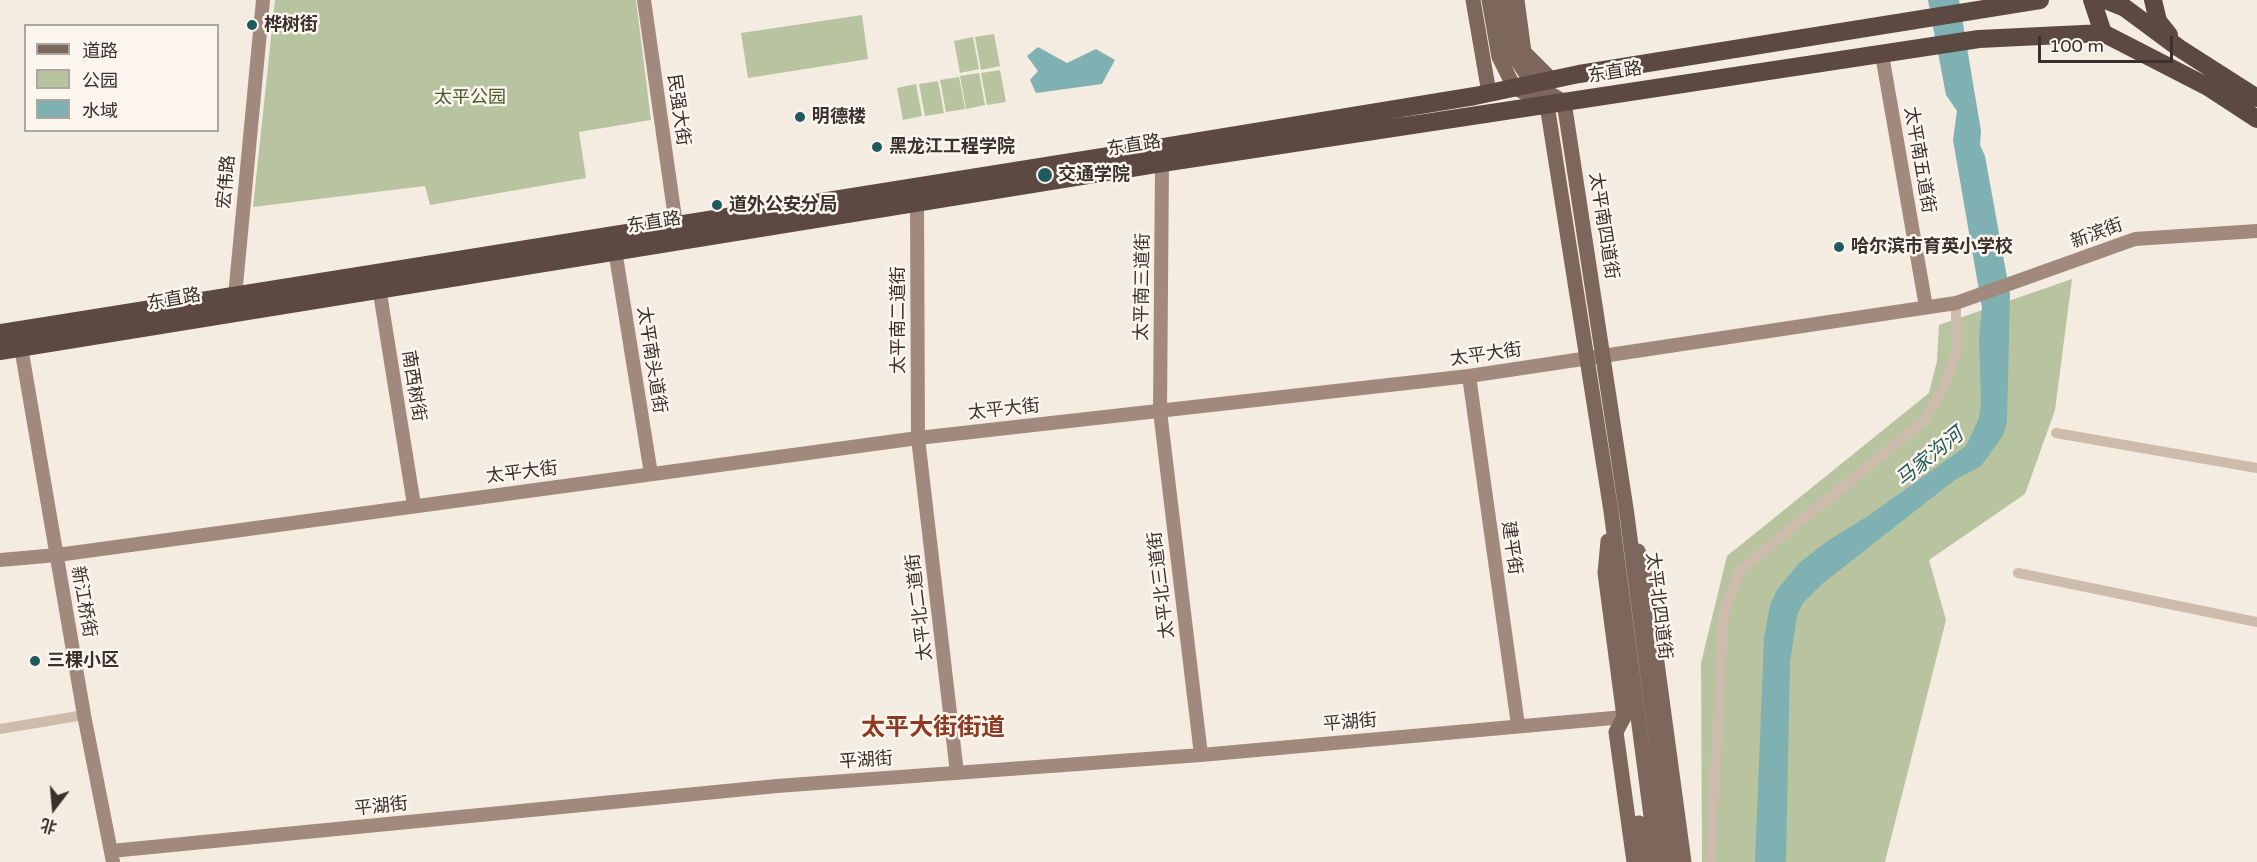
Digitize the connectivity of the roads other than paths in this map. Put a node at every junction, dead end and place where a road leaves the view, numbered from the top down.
1 (263, 0) edge
2 (644, 0) edge
3 (1473, 0) edge
4 (1489, 0) edge
5 (1504, 0) edge
6 (1517, 0) edge
7 (2040, 0) edge
8 (2092, 0) edge
9 (2105, 0) edge
10 (2152, 0) edge
11 (2129, 4) edge
12 (2103, 33) junction
13 (2179, 48) junction
14 (1882, 54) junction
15 (1506, 56) junction
16 (1551, 79) junction
17 (1532, 83) junction
18 (1514, 87) junction
19 (1489, 93) junction
20 (2257, 98) edge
21 (1556, 104) junction
22 (2257, 119) edge
23 (1162, 163) junction
24 (916, 202) junction
25 (676, 225) junction
26 (2257, 231) edge
27 (615, 250) junction
28 (377, 281) junction
29 (235, 296) junction
30 (1956, 303) junction
31 (1926, 307) junction
32 (0, 333) edge
33 (21, 347) junction
34 (0, 351) edge
35 (1603, 356) junction
36 (1586, 358) junction
37 (1469, 376) junction
38 (1160, 411) junction
39 (2056, 434) dead end
40 (918, 438) junction
41 (2257, 468) edge
42 (651, 474) junction
43 (414, 505) junction
44 (1611, 511) junction
45 (1627, 515) junction
46 (57, 555) junction
47 (0, 560) edge
48 (1626, 572) junction
49 (2018, 573) dead end
50 (2257, 622) edge
51 (84, 714) junction
52 (1624, 717) junction
53 (1518, 725) junction
54 (0, 729) edge
55 (1201, 756) junction
56 (957, 773) junction
57 (112, 857) edge
58 (1634, 862) edge
59 (1645, 862) edge
60 (1656, 862) edge
61 (1672, 862) edge
62 (1684, 862) edge
63 (1710, 862) edge

1 - 29 street, 宏伟路
2 - 25 street, 民强大街
3 - 19 main road
4 - 15 main road
5 - 15 main road
6 - 16 main road
7 - 16 highway, 东直路
8 - 12 highway
9 - 11 highway
10 - 13 highway
11 - 12 highway
11 - 13 highway
12 - 14 highway, 东直路
12 - 22 highway, 东直路
13 - 20 highway
14 - 21 highway, 东直路
14 - 31 street, 太平南五道街
15 - 17 main road
15 - 18 main road
16 - 17 highway, 东直路
17 - 18 highway, 东直路
17 - 21 main road
18 - 19 highway, 东直路
18 - 21 main road
19 - 25 highway, 东直路
21 - 23 highway, 东直路
21 - 35 main road, 太平南四道街
21 - 36 main road, 太平南四道街
23 - 24 highway, 东直路
23 - 38 street, 太平南三道街
24 - 27 highway, 东直路
24 - 40 street, 太平南二道街
25 - 28 highway, 东直路
26 - 30 street, 新滨街
27 - 28 highway, 东直路
27 - 42 street, 太平南头道街
28 - 29 highway, 东直路
28 - 33 highway, 东直路
28 - 43 street, 南西树街
29 - 32 highway, 东直路
30 - 31 street, 太平大街
30 - 63 street
31 - 35 street, 太平大街
33 - 34 highway, 东直路
33 - 46 street, 新江桥街
35 - 36 street, 太平大街
35 - 45 main road, 太平北四道街
36 - 37 street, 太平大街
36 - 44 main road, 太平北四道街
37 - 38 street, 太平大街
37 - 53 street, 建平街
38 - 40 street, 太平大街
38 - 55 street, 太平北三道街
39 - 41 street
40 - 42 street, 太平大街
40 - 56 street, 太平北二道街
42 - 43 street, 太平大街
43 - 46 street, 太平大街
44 - 48 main road, 太平北四道街
44 - 52 main road
45 - 48 main road, 太平北四道街
45 - 62 main road
46 - 47 street, 太平大街
46 - 51 street, 新江桥街
48 - 60 main road, 太平北四道街
48 - 61 main road, 太平北四道街
49 - 50 street
51 - 54 street
51 - 57 street, 新江桥街
52 - 53 street, 平湖街
52 - 58 main road
52 - 59 main road
53 - 55 street, 平湖街
55 - 56 street, 平湖街
56 - 57 street, 平湖街

